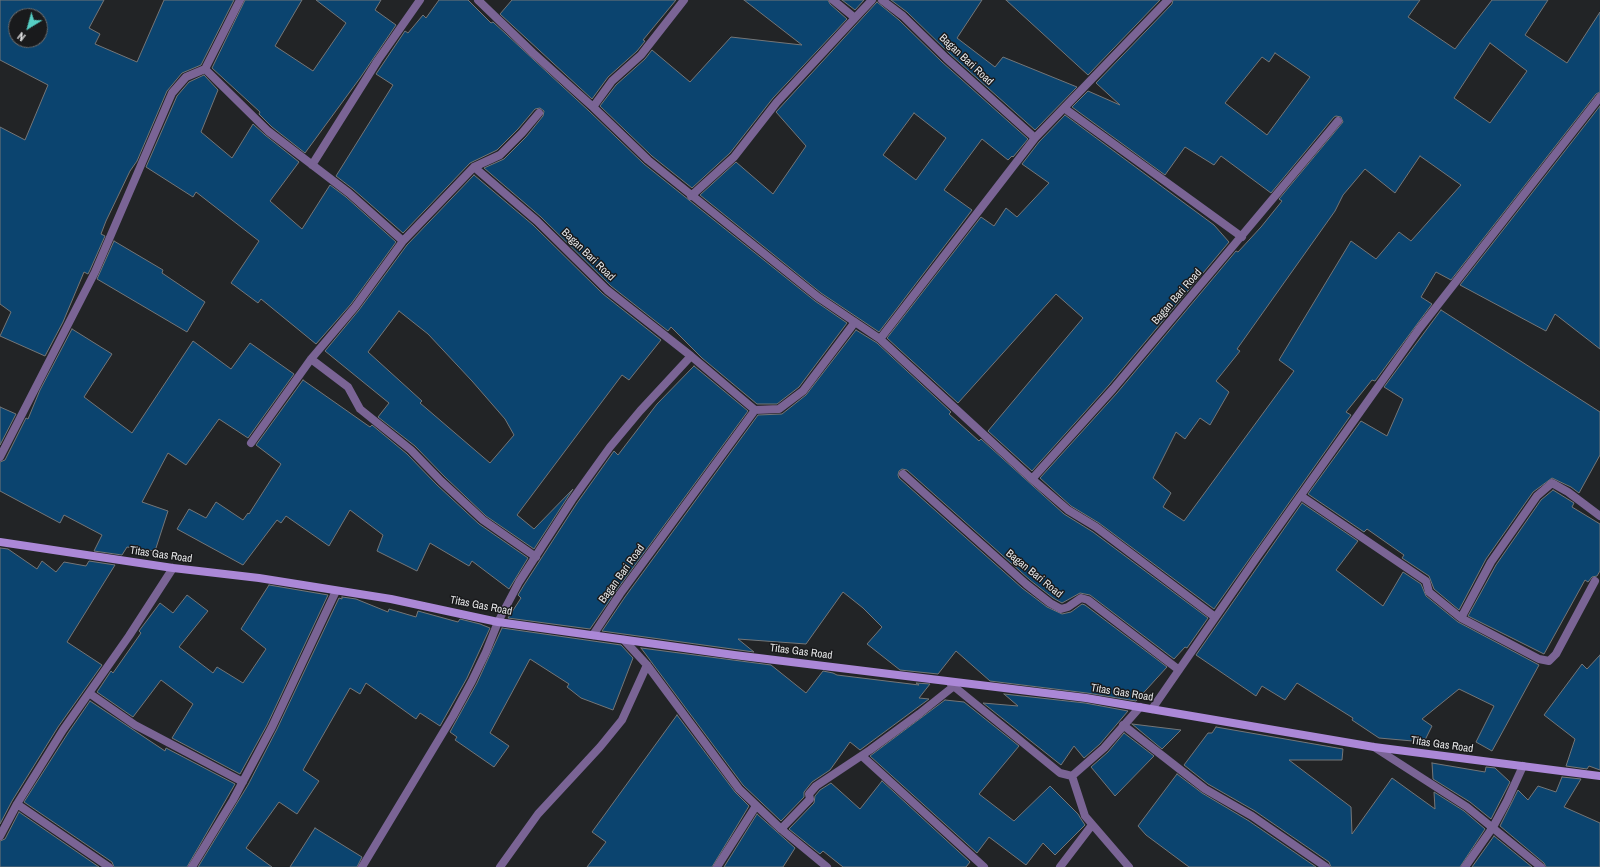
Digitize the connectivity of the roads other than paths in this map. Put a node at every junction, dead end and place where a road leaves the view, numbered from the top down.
1 (240, 0) edge
2 (420, 0) edge
3 (478, 0) edge
4 (684, 0) edge
5 (833, 0) edge
6 (872, 0) edge
7 (882, 0) edge
8 (1168, 0) edge
9 (855, 18) junction
10 (205, 69) junction
11 (1600, 97) edge
12 (593, 107) junction
13 (1064, 108) junction
14 (539, 113) dead end
15 (1338, 121) dead end
16 (1035, 138) junction
17 (312, 165) junction
18 (474, 167) junction
19 (691, 196) junction
20 (1242, 237) junction
21 (403, 241) junction
22 (855, 322) junction
23 (880, 339) junction
24 (690, 356) junction
25 (311, 359) junction
26 (755, 410) junction
27 (250, 443) dead end
28 (0, 457) edge
29 (902, 474) dead end
30 (1032, 479) junction
31 (1301, 496) junction
32 (1600, 516) edge
33 (0, 542) edge
34 (536, 557) junction
35 (173, 568) junction
36 (1595, 581) dead end
37 (336, 591) junction
38 (1215, 617) junction
39 (1461, 618) junction
40 (498, 622) junction
41 (593, 635) junction
42 (624, 640) junction
43 (647, 665) junction
44 (1179, 670) junction
45 (943, 680) junction
46 (954, 686) junction
47 (89, 693) junction
48 (1140, 707) junction
49 (1152, 709) junction
50 (1124, 725) junction
51 (1374, 747) junction
52 (862, 756) junction
53 (1523, 766) junction
54 (1072, 776) junction
55 (1600, 776) edge
56 (243, 782) junction
57 (17, 804) junction
58 (756, 806) junction
59 (1092, 825) junction
60 (1493, 828) junction
61 (781, 829) junction
62 (0, 836) edge
63 (109, 867) edge
64 (192, 867) edge
65 (362, 867) edge
66 (500, 867) edge
67 (717, 867) edge
68 (827, 867) edge
69 (984, 867) edge
70 (1060, 867) edge
71 (1128, 867) edge
72 (1326, 867) edge
73 (1465, 867) edge
74 (1541, 867) edge

1 - 10 street
2 - 17 street
3 - 12 street
4 - 12 street
5 - 9 street
6 - 9 street
7 - 16 street, Bagan Bari Road
8 - 13 street
9 - 19 street
10 - 17 street
10 - 28 street
11 - 31 street
12 - 19 street
13 - 16 street
13 - 20 street
14 - 18 street
15 - 20 street, Bagan Bari Road
16 - 23 street
17 - 21 street
18 - 21 street
18 - 24 street, Bagan Bari Road
19 - 22 street
20 - 30 street, Bagan Bari Road
21 - 25 street
22 - 23 street
22 - 26 street
23 - 30 street
24 - 26 street, Bagan Bari Road
24 - 34 street
25 - 27 street
25 - 34 street
26 - 41 street, Bagan Bari Road
29 - 44 street, Bagan Bari Road
30 - 38 street
31 - 38 street
31 - 39 street
32 - 39 street
33 - 35 street, Titas Gas Road
34 - 40 street
35 - 37 street, Titas Gas Road
35 - 47 street
36 - 39 street
37 - 40 street, Titas Gas Road
37 - 56 street
38 - 44 street
40 - 41 street, Titas Gas Road
40 - 65 street
41 - 42 street, Titas Gas Road
42 - 43 street
42 - 45 street, Titas Gas Road
43 - 58 street
43 - 66 street
44 - 49 street
45 - 46 street
45 - 48 street, Titas Gas Road
46 - 52 street
46 - 54 street
47 - 56 street
47 - 57 street
48 - 49 street, Titas Gas Road
48 - 50 street
49 - 51 street, Titas Gas Road
50 - 54 street
50 - 72 street
51 - 53 street, Titas Gas Road
51 - 60 street
52 - 61 street
52 - 69 street
53 - 55 street, Titas Gas Road
53 - 60 street
54 - 59 street
56 - 64 street
57 - 62 street
57 - 63 street
58 - 61 street
58 - 67 street
59 - 70 street
59 - 71 street
60 - 73 street
60 - 74 street
61 - 68 street

